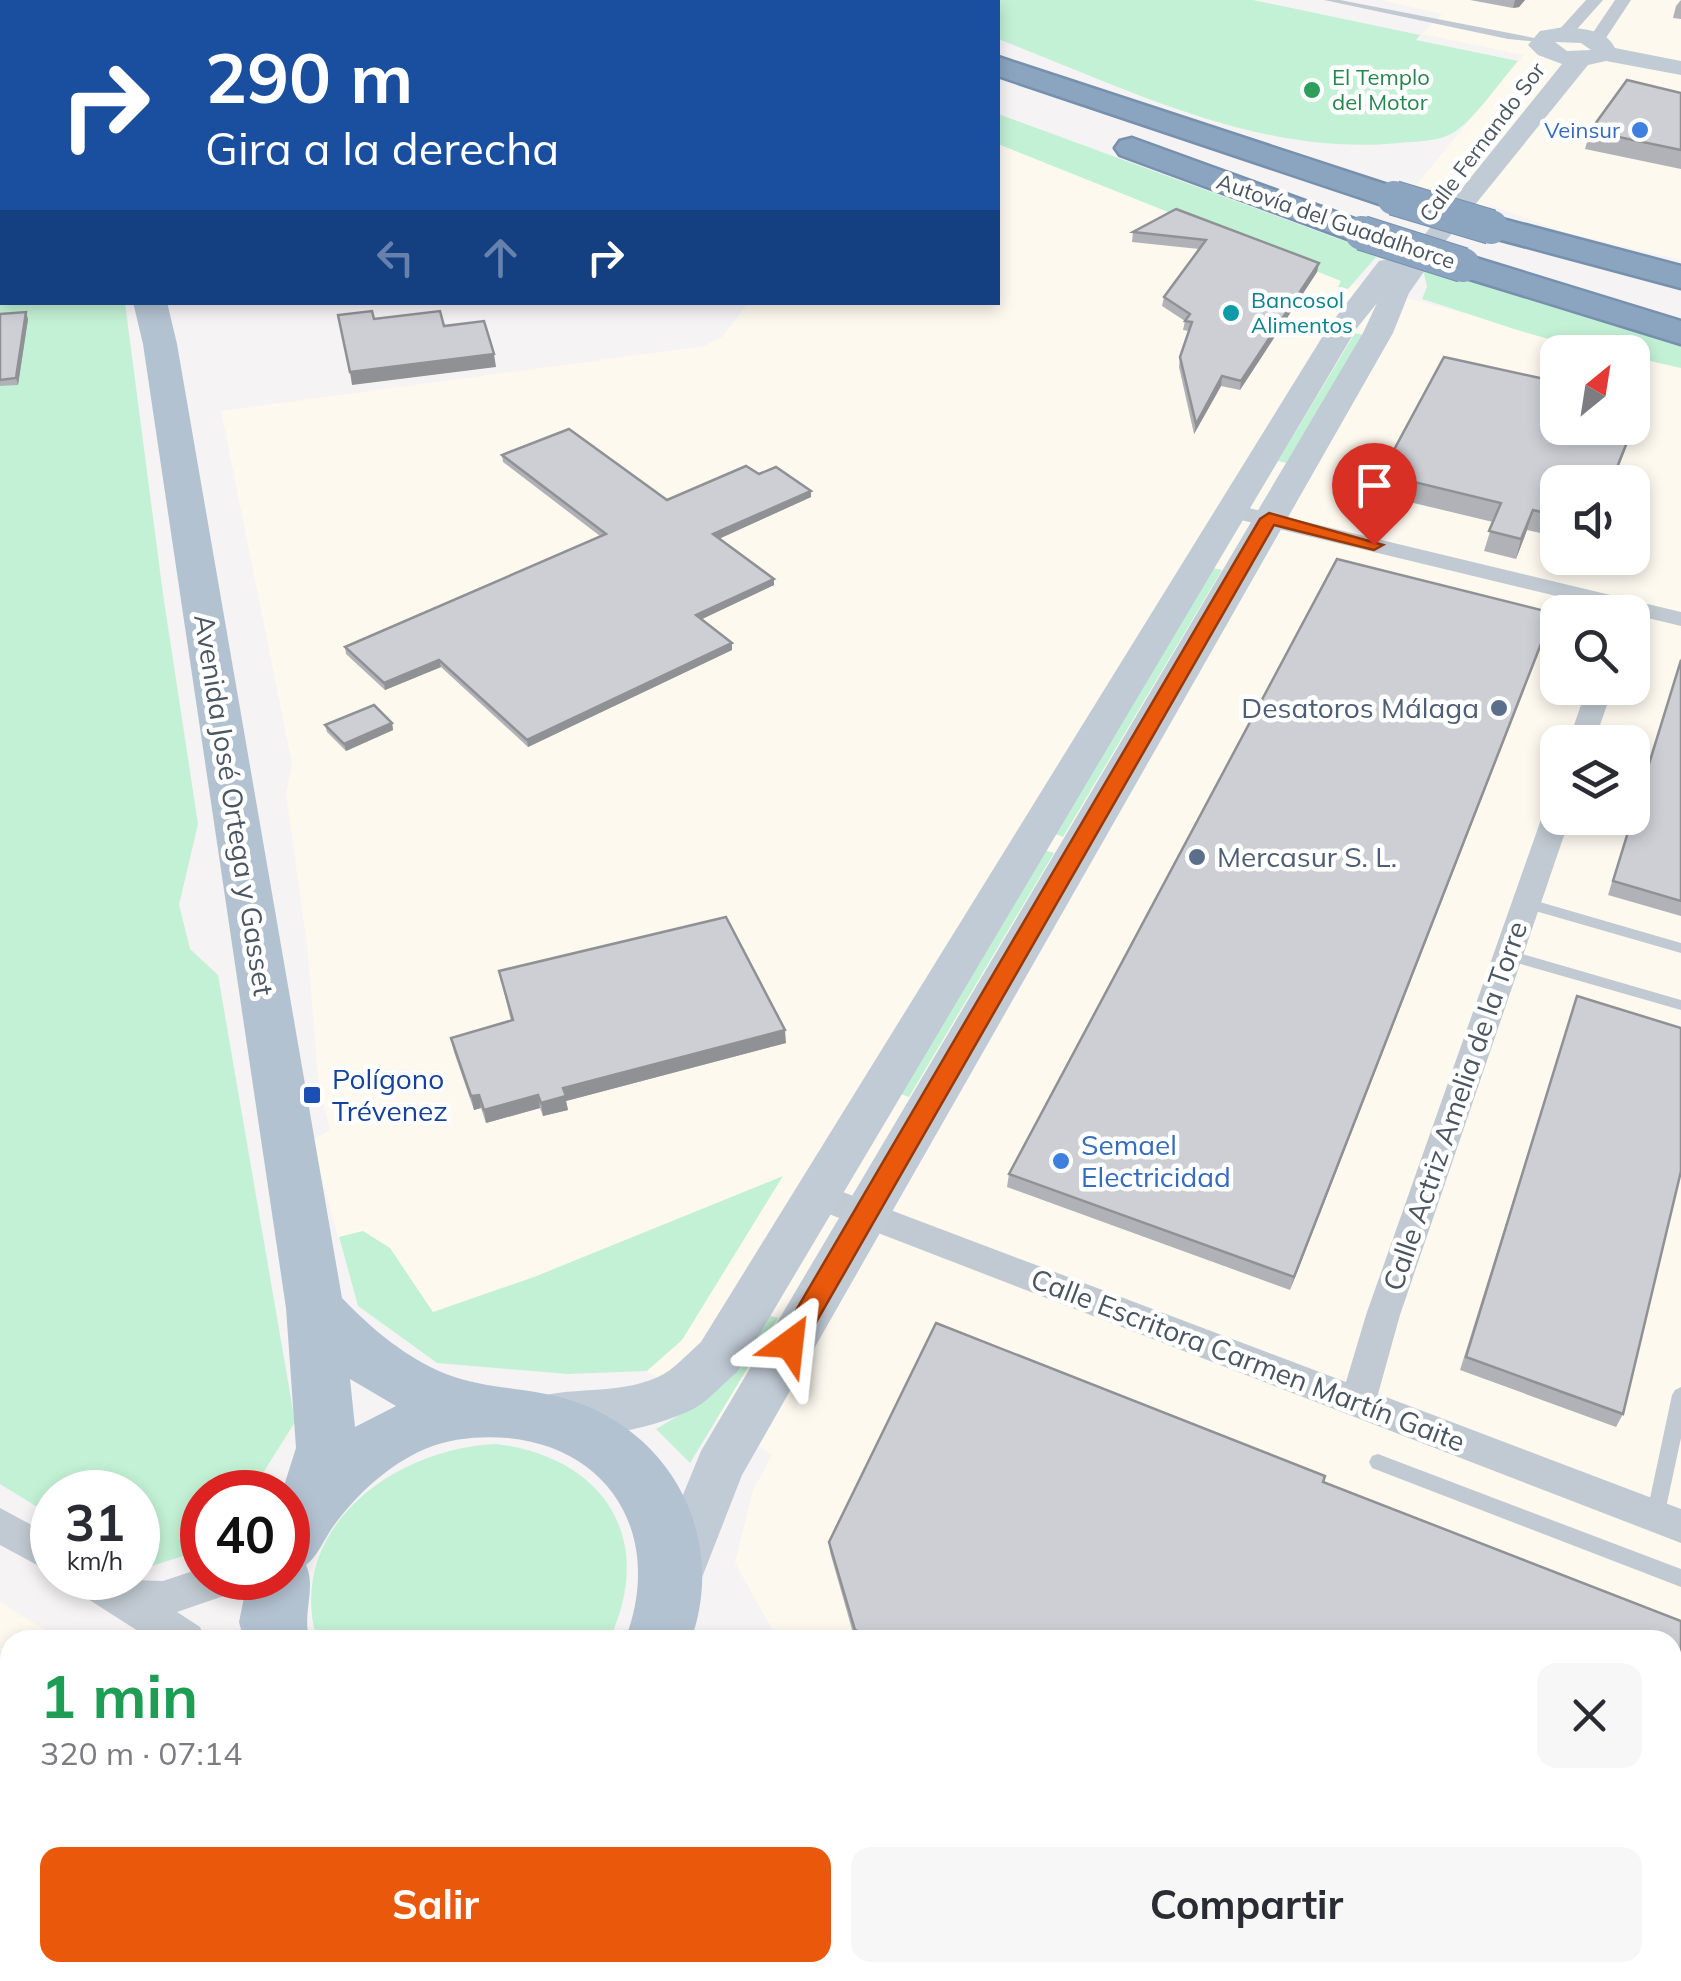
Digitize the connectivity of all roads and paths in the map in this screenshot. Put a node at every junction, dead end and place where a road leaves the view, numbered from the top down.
1 (1328, 0) edge
2 (1595, 0) edge
3 (1623, 0) edge
4 (1543, 43) junction
5 (1594, 50) junction
6 (1000, 67) edge
7 (1681, 68) edge
8 (1000, 79) edge
9 (1000, 99) edge
10 (1043, 115) dead end
11 (1110, 140) dead end
12 (1428, 231) junction
13 (1681, 276) edge
14 (1681, 299) edge
15 (151, 305) edge
16 (1681, 322) edge
17 (1681, 334) edge
18 (1250, 515) junction
19 (1568, 595) edge
20 (1650, 614) edge
21 (1681, 619) edge
22 (1550, 835) edge
23 (1526, 904) junction
24 (1681, 948) edge
25 (1508, 955) junction
26 (1681, 1006) edge
27 (815, 1195) junction
28 (865, 1214) junction
29 (315, 1308) junction
30 (1681, 1395) edge
31 (1358, 1403) junction
32 (478, 1410) junction
33 (546, 1416) junction
34 (1378, 1462) dead end
35 (310, 1492) edge
36 (310, 1511) edge
37 (1668, 1521) edge
38 (0, 1524) edge
39 (30, 1542) edge
40 (1681, 1578) edge
41 (124, 1600) edge
42 (276, 1600) edge
43 (666, 1612) edge
44 (170, 1630) edge
45 (274, 1630) edge

1 - 4 lane
2 - 4 street, Calle Fernando Sor
3 - 5 street, Calle Fernando Sor
4 - 5 street
4 - 12 street, Calle Fernando Sor
5 - 7 street
5 - 12 street, Calle Fernando Sor
6 - 12 highway
8 - 12 highway, Autovía del Guadalhorce
9 - 10 highway
11 - 12 highway, Autovía del Guadalhorce
12 - 13 highway
12 - 14 highway, Autovía del Guadalhorce
12 - 16 highway, Autovía del Guadalhorce
12 - 17 highway
12 - 18 street
15 - 29 main road, Avenida José Ortega y Gasset
18 - 19 street
18 - 27 street
18 - 28 street
20 - 21 street
22 - 23 street, Calle Actriz Amelia de la Torre
23 - 24 lane
23 - 25 street, Calle Actriz Amelia de la Torre
25 - 26 lane
25 - 31 street, Calle Actriz Amelia de la Torre
27 - 28 street, Calle Escritora Carmen Martín Gaite
27 - 33 street
28 - 31 street, Calle Escritora Carmen Martín Gaite
28 - 43 street
29 - 32 main road
29 - 35 main road, Avenida José Ortega y Gasset
30 - 37 lane
31 - 37 street, Calle Escritora Carmen Martín Gaite
32 - 33 main road
32 - 36 main road
33 - 43 main road
34 - 40 lane
38 - 39 street
41 - 44 street
42 - 45 main road

